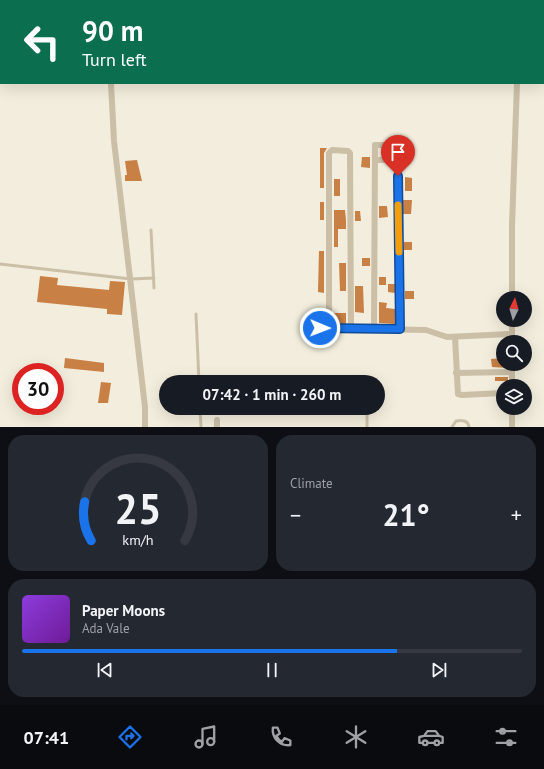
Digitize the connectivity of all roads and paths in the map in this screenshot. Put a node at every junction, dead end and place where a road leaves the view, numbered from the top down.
1 (51, 0) edge
2 (56, 0) edge
3 (111, 84) edge
4 (517, 84) edge
5 (375, 160) junction
6 (398, 160) junction
7 (151, 230) dead end
8 (0, 264) edge
9 (131, 278) junction
10 (154, 278) junction
11 (154, 288) dead end
12 (512, 291) edge
13 (196, 314) dead end
14 (512, 327) edge
15 (320, 328) dead end
16 (329, 328) junction
17 (351, 328) junction
18 (374, 329) junction
19 (400, 329) junction
20 (512, 334) joint
21 (454, 337) junction
22 (512, 372) joint
23 (456, 373) junction
24 (199, 375) edge
25 (512, 379) edge
26 (496, 393) edge
27 (200, 415) edge
28 (367, 415) edge
29 (512, 415) edge
30 (217, 420) dead end
31 (145, 427) edge
32 (201, 427) edge
33 (217, 427) edge
34 (367, 427) edge
35 (452, 427) edge
36 (469, 427) edge
37 (512, 427) edge

1 - 2 path
3 - 9 street
4 - 12 street
5 - 6 street
5 - 6 street
5 - 18 street
6 - 19 street
7 - 10 lane
8 - 9 lane
9 - 10 lane
9 - 31 street
10 - 11 lane
13 - 24 lane
14 - 20 street
15 - 16 street
16 - 17 street
16 - 17 street
17 - 18 street
18 - 19 street
19 - 21 street
20 - 21 street
21 - 23 street
22 - 23 street
22 - 25 street
23 - 26 street
27 - 32 lane
28 - 34 lane
29 - 37 street
30 - 33 street
35 - 36 lane

